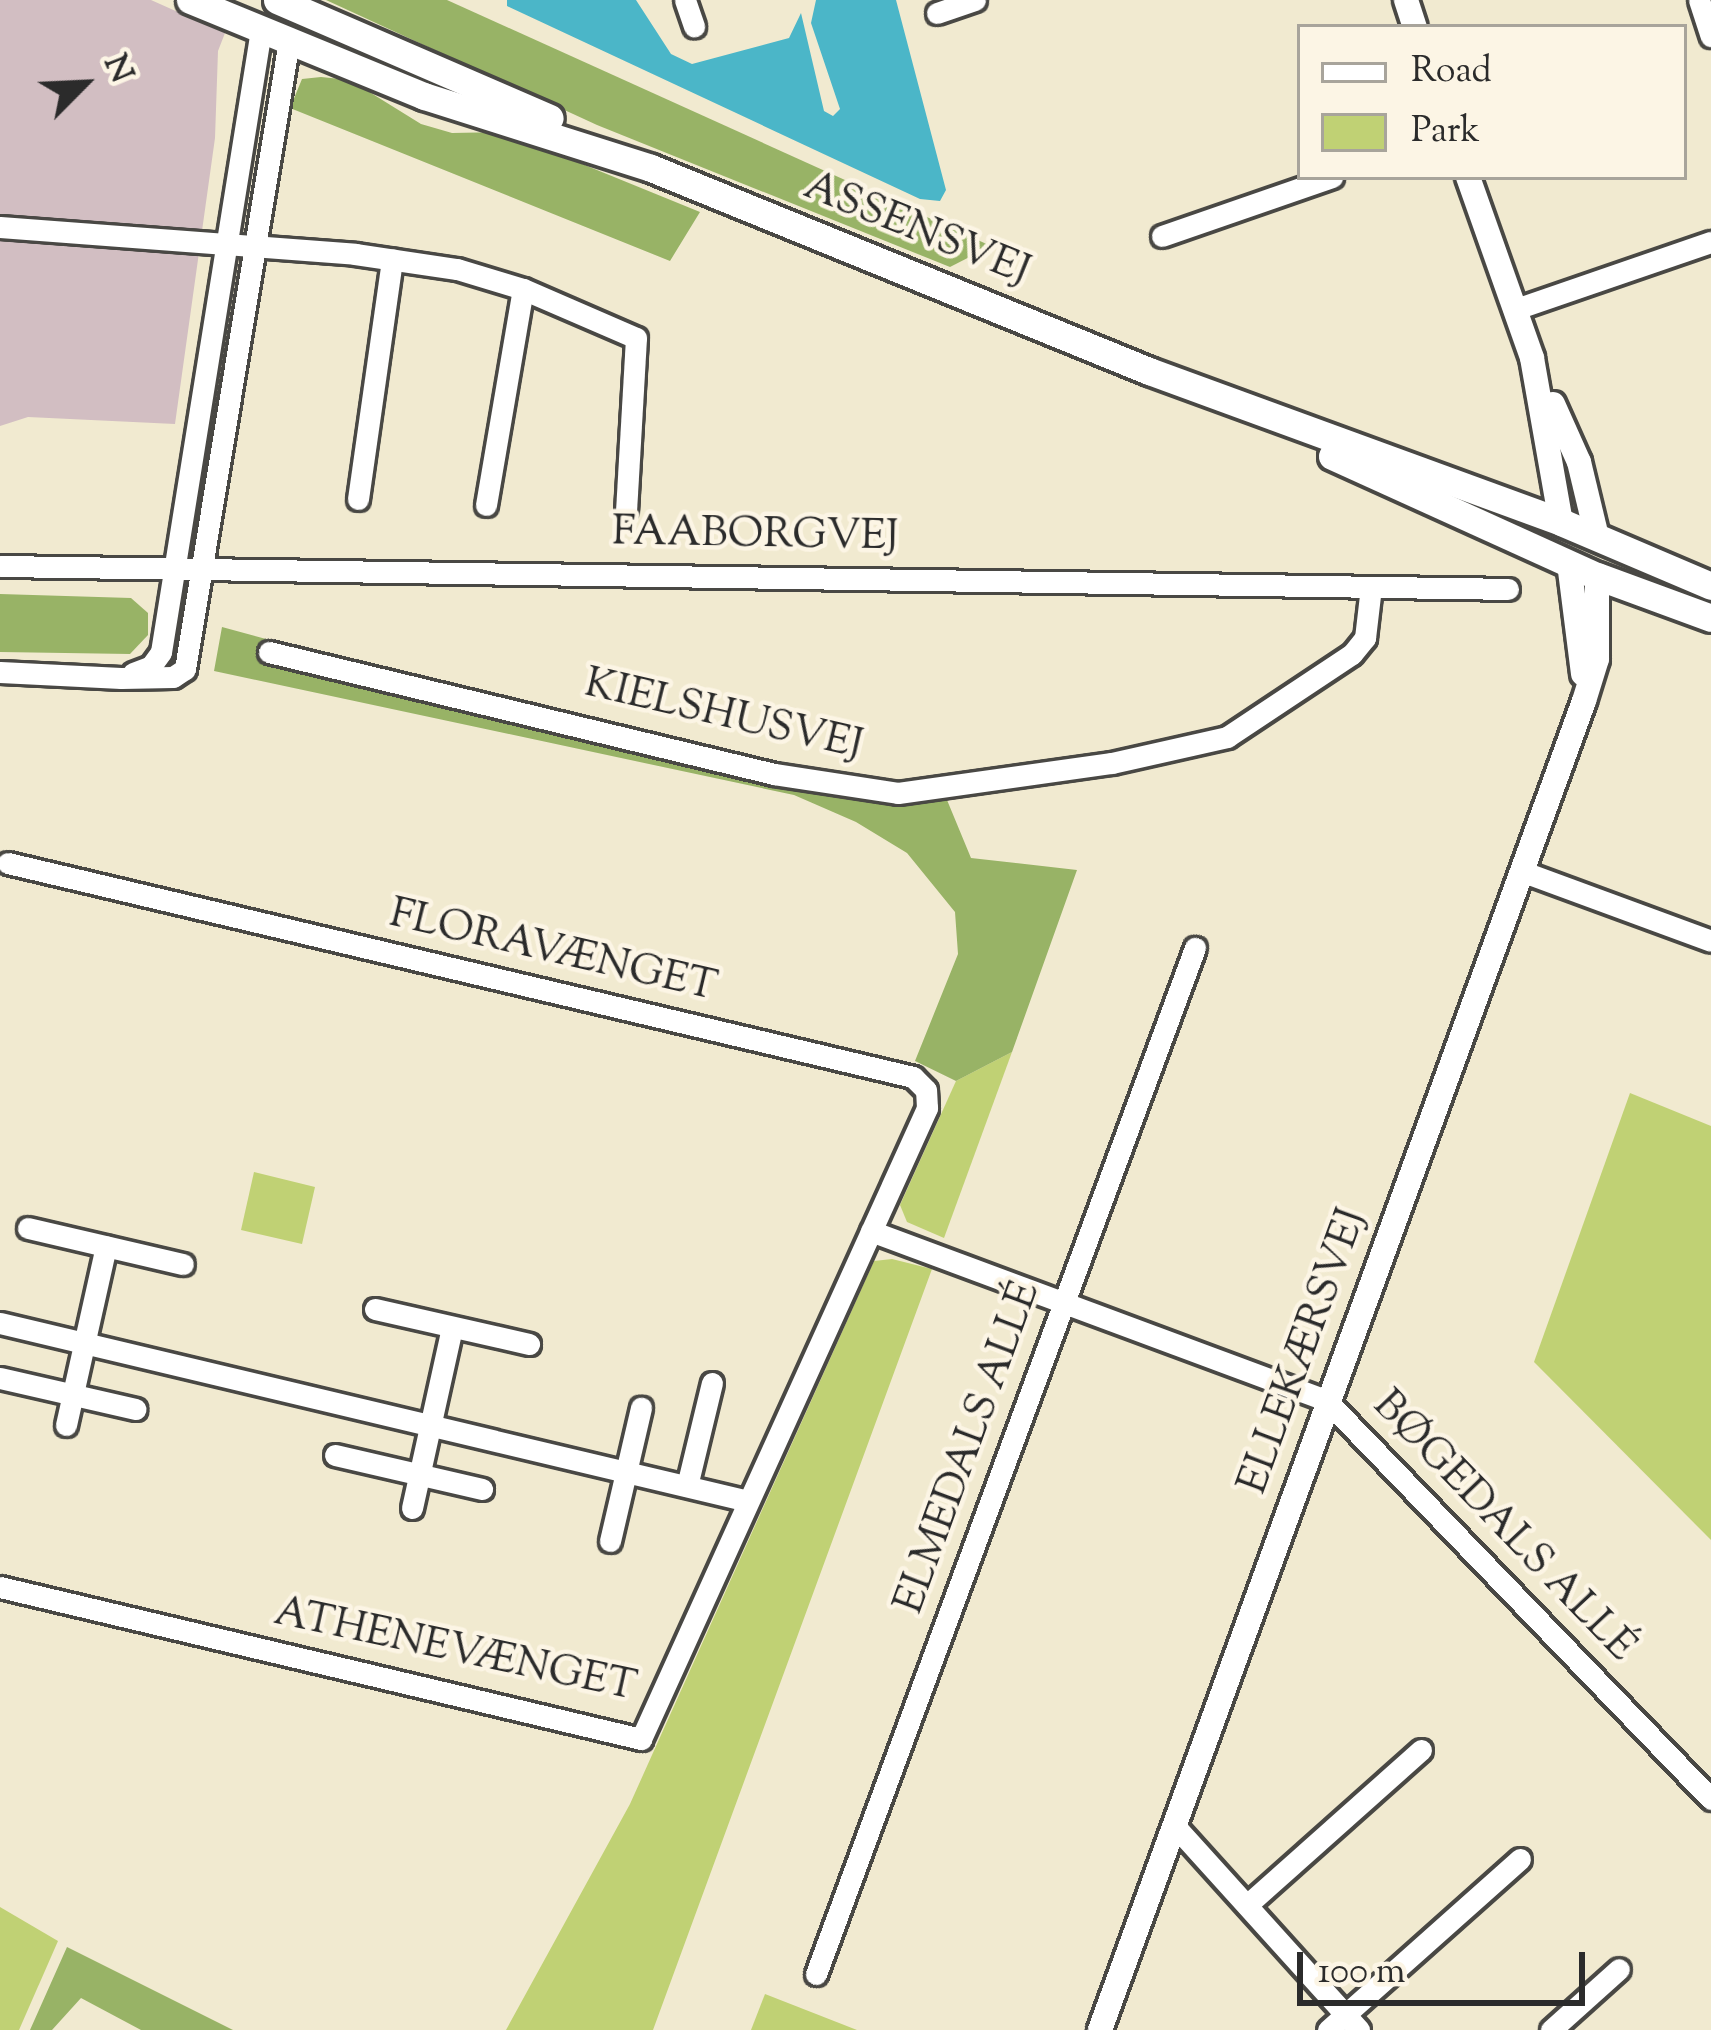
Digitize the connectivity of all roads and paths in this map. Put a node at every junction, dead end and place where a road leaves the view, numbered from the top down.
1 (190, 0) edge
2 (230, 0) edge
3 (685, 0) edge
4 (975, 0) edge
5 (1699, 0) edge
6 (279, 14) edge
7 (937, 14) dead end
8 (694, 26) dead end
9 (1711, 36) edge
10 (651, 167) junction
11 (1323, 180) edge
12 (1469, 180) edge
13 (0, 227) edge
14 (1162, 236) dead end
15 (1711, 242) edge
16 (229, 244) junction
17 (253, 247) junction
18 (392, 259) junction
19 (523, 289) junction
20 (1516, 309) junction
21 (1532, 358) junction
22 (1149, 370) junction
23 (358, 499) dead end
24 (486, 505) dead end
25 (626, 509) dead end
26 (1562, 522) junction
27 (1597, 537) junction
28 (1569, 563) junction
29 (0, 566) edge
30 (176, 568) junction
31 (205, 569) junction
32 (1598, 576) junction
33 (1711, 586) edge
34 (1371, 587) junction
35 (1508, 589) dead end
36 (1711, 618) edge
37 (269, 652) dead end
38 (0, 672) edge
39 (121, 678) junction
40 (1584, 701) junction
41 (8, 863) dead end
42 (1521, 871) junction
43 (1711, 941) edge
44 (1195, 948) dead end
45 (28, 1228) dead end
46 (871, 1231) junction
47 (106, 1246) junction
48 (183, 1264) dead end
49 (1063, 1305) junction
50 (376, 1309) dead end
51 (0, 1323) edge
52 (452, 1327) junction
53 (85, 1343) junction
54 (529, 1344) dead end
55 (0, 1378) edge
56 (712, 1383) dead end
57 (73, 1395) junction
58 (1327, 1401) junction
59 (640, 1408) dead end
60 (135, 1409) dead end
61 (66, 1425) dead end
62 (430, 1425) junction
63 (335, 1455) dead end
64 (626, 1472) junction
65 (419, 1474) junction
66 (687, 1486) junction
67 (482, 1489) dead end
68 (748, 1501) junction
69 (412, 1508) dead end
70 (610, 1541) dead end
71 (0, 1589) edge
72 (1421, 1750) dead end
73 (1711, 1799) edge
74 (1174, 1825) junction
75 (1520, 1859) dead end
76 (1247, 1905) junction
77 (1619, 1969) dead end
78 (816, 1974) dead end
79 (1344, 2025) edge
80 (1100, 2030) edge
81 (1550, 2030) edge

1 - 6 main road, ASSENSVEJ
2 - 6 main road
3 - 8 street
4 - 7 street
5 - 9 street
6 - 10 main road, ASSENSVEJ
6 - 10 main road, ASSENSVEJ
6 - 16 street
6 - 17 street
10 - 22 main road, ASSENSVEJ
11 - 14 street
12 - 20 street
13 - 16 street
15 - 20 street
16 - 17 street
16 - 30 street
17 - 18 street
17 - 31 street
18 - 19 street
18 - 23 street
19 - 24 street
19 - 25 street
20 - 21 street
21 - 26 street
21 - 27 street
22 - 26 main road, ASSENSVEJ
22 - 28 main road, ASSENSVEJ
26 - 27 main road, ASSENSVEJ
26 - 28 main road
27 - 32 main road
27 - 33 main road
28 - 32 main road, ASSENSVEJ
28 - 40 street, ELLEKÆRSVEJ
29 - 30 street, FAABORGVEJ
30 - 31 street, FAABORGVEJ
30 - 39 street
31 - 34 street, FAABORGVEJ
31 - 39 street
32 - 36 main road
32 - 40 street, ELLEKÆRSVEJ
34 - 35 street, FAABORGVEJ
34 - 37 street, KIELSHUSVEJ
38 - 39 street
40 - 42 street, ELLEKÆRSVEJ
41 - 46 street, FLORAVÆNGET
42 - 43 street
42 - 58 street, ELLEKÆRSVEJ
44 - 49 street, ELMEDALS ALLÉ
45 - 47 street
46 - 49 street, BØGEDALS ALLÉ
46 - 68 street
47 - 48 street
47 - 53 street
49 - 58 street, BØGEDALS ALLÉ
49 - 78 street, ELMEDALS ALLÉ
50 - 52 street
51 - 53 street
52 - 54 street
52 - 62 street
53 - 57 street
53 - 62 street
55 - 57 street
56 - 66 street
57 - 60 street
57 - 61 street
58 - 73 street, BØGEDALS ALLÉ
58 - 74 street, ELLEKÆRSVEJ
59 - 64 street
62 - 64 street
62 - 65 street
63 - 65 street
64 - 66 street
64 - 70 street
65 - 67 street
65 - 69 street
66 - 68 street
68 - 71 street, ATHENEVÆNGET
72 - 76 street
74 - 76 street
74 - 80 street, ELLEKÆRSVEJ
75 - 79 street
76 - 79 street
77 - 81 street

